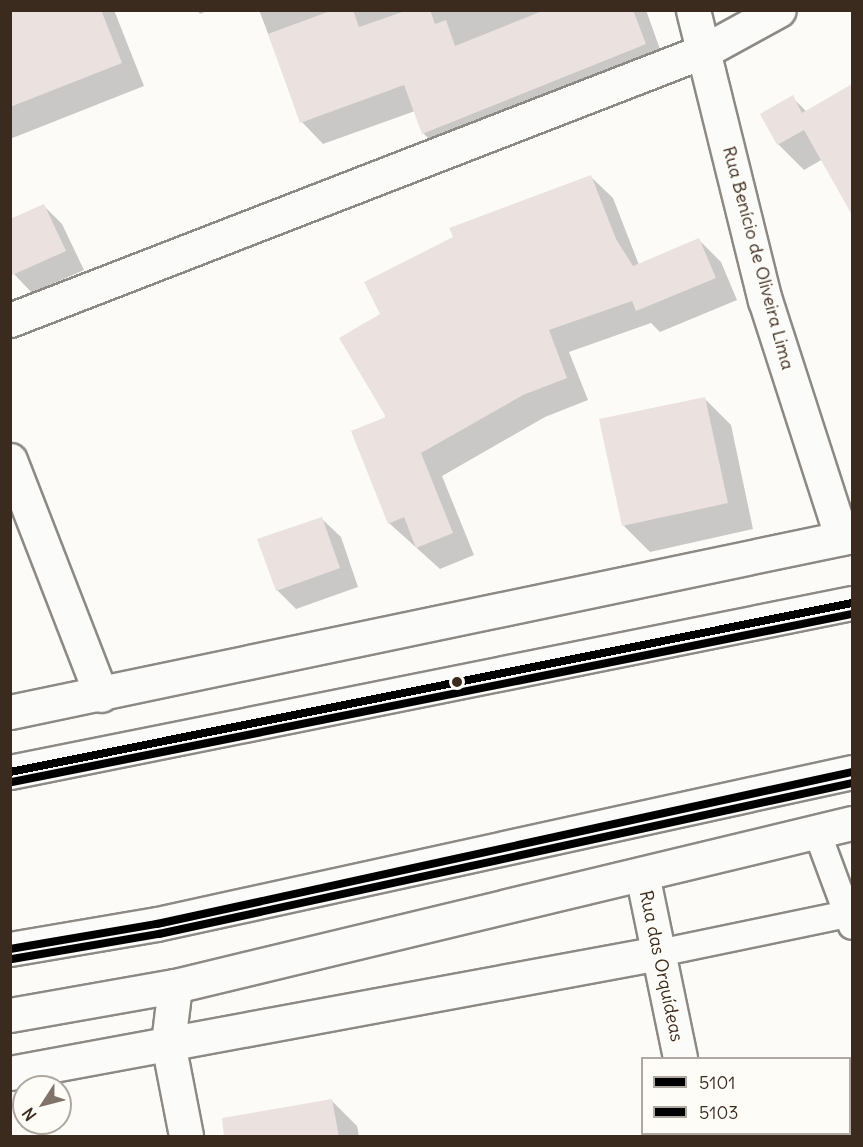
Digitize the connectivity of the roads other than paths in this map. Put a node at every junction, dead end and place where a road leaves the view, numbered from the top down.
1 (693, 10) edge
2 (779, 10) edge
3 (704, 51) junction
4 (10, 320) edge
5 (10, 460) edge
6 (847, 537) edge
7 (852, 603) edge
8 (101, 695) junction
9 (10, 712) edge
10 (10, 772) edge
11 (852, 772) edge
12 (852, 823) edge
13 (817, 832) junction
14 (642, 874) junction
15 (851, 918) edge
16 (10, 949) edge
17 (659, 953) junction
18 (175, 986) junction
19 (10, 1015) edge
20 (168, 1043) junction
21 (680, 1057) edge
22 (10, 1073) edge
23 (186, 1137) edge

1 - 3 main road, Rua Benício de Oliveira Lima
2 - 3 main road
3 - 4 main road
3 - 6 main road, Rua Benício de Oliveira Lima
5 - 8 main road
6 - 8 main road
7 - 10 main road
8 - 9 main road
11 - 16 main road
12 - 13 main road
13 - 14 main road
13 - 15 lane
14 - 17 main road, Rua das Orquídeas
14 - 18 main road
15 - 17 lane
17 - 20 main road
17 - 21 main road, Rua das Orquídeas
18 - 19 main road
18 - 20 main road
20 - 22 main road
20 - 23 main road

